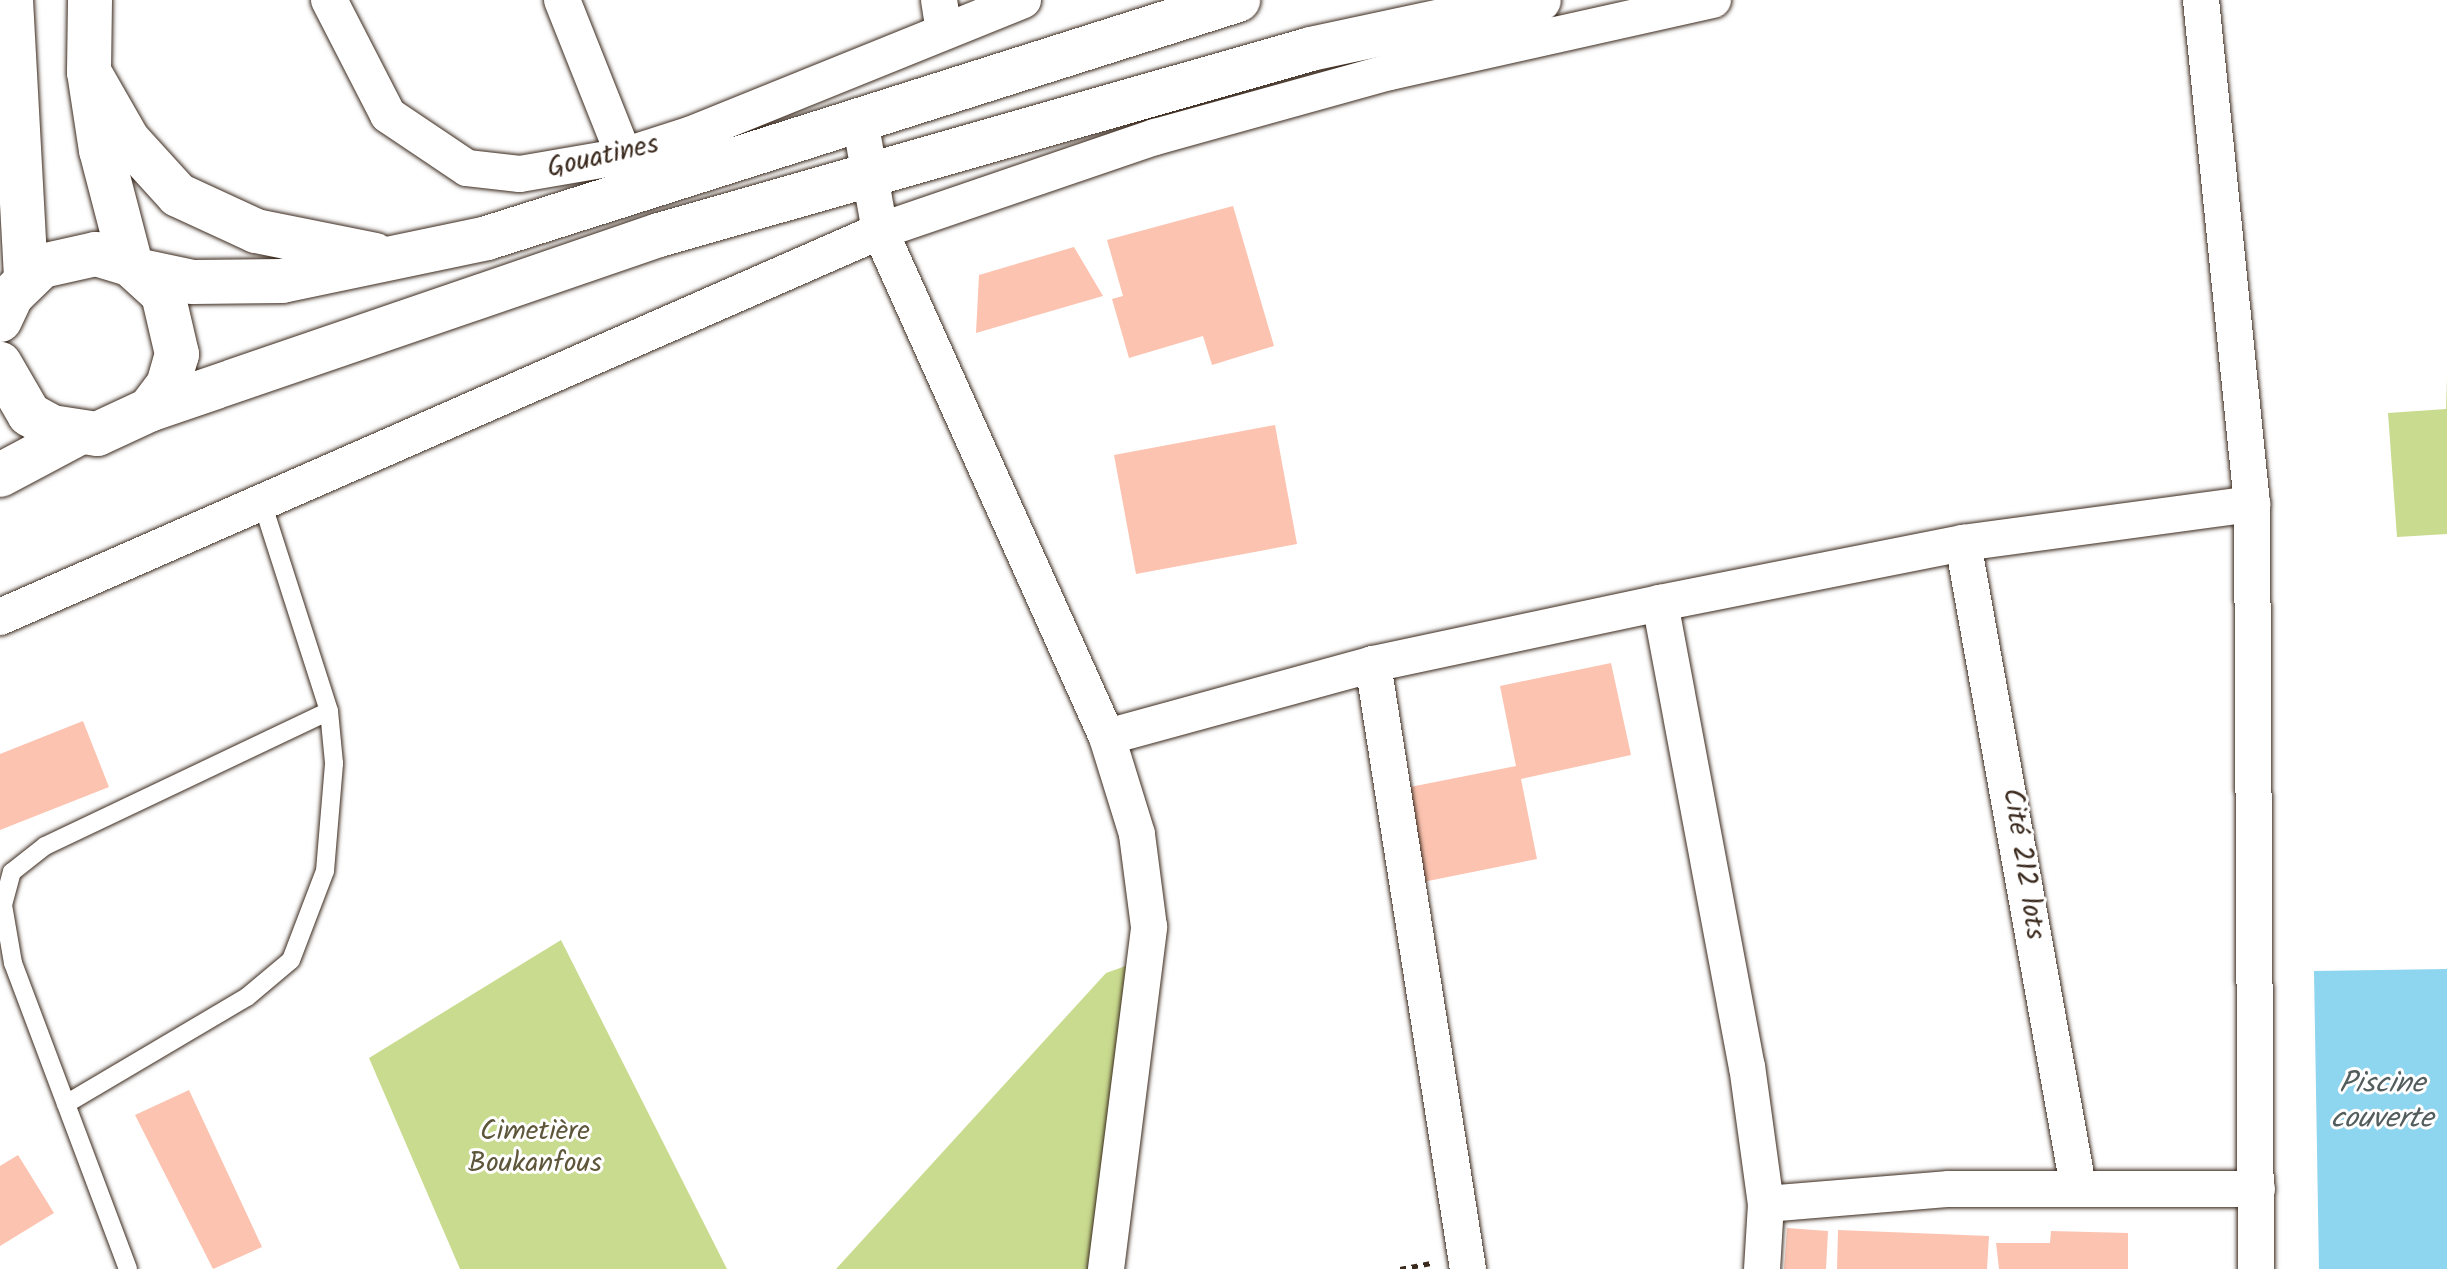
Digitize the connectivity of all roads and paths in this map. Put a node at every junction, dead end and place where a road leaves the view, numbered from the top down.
1 (11, 0) edge
2 (90, 0) edge
3 (329, 0) edge
4 (562, 0) edge
5 (1023, 0) edge
6 (1238, 0) edge
7 (1539, 0) edge
8 (1713, 0) edge
9 (2201, 0) edge
10 (941, 16) edge
11 (89, 72) junction
12 (860, 121) junction
13 (624, 156) junction
14 (868, 177) junction
15 (880, 231) junction
16 (401, 258) junction
17 (136, 268) junction
18 (26, 277) junction
19 (0, 320) edge
20 (0, 364) edge
21 (149, 410) junction
22 (77, 434) junction
23 (0, 475) edge
24 (2252, 504) junction
25 (263, 506) junction
26 (1963, 543) junction
27 (1660, 603) junction
28 (0, 617) edge
29 (1373, 664) junction
30 (329, 711) junction
31 (1107, 737) junction
32 (66, 1104) junction
33 (2078, 1186) junction
34 (2257, 1189) junction
35 (1766, 1204) junction
36 (128, 1269) edge
37 (1106, 1269) edge
38 (1468, 1269) edge
39 (1762, 1269) edge
40 (2256, 1269) edge

1 - 18 main road
2 - 11 main road
3 - 13 street, Gouatines
4 - 13 street
5 - 10 street, Gouatines
6 - 12 main road
7 - 14 main road
8 - 15 street
9 - 24 street
10 - 13 street, Gouatines
11 - 16 main road
11 - 17 main road
12 - 14 street
12 - 16 main road
14 - 15 street
14 - 21 main road
15 - 25 street
15 - 31 street
16 - 17 main road
17 - 18 main road
17 - 21 main road
18 - 19 main road
20 - 22 main road
21 - 22 main road
22 - 23 main road
24 - 26 street
24 - 34 street
25 - 28 street
25 - 30 lane
26 - 27 street
26 - 33 street, Cité 212 lots
27 - 29 street
27 - 35 street
29 - 31 street
29 - 38 street
30 - 32 lane
30 - 32 lane
31 - 37 street
32 - 36 lane
33 - 34 street
33 - 35 street
34 - 40 street
35 - 39 street

